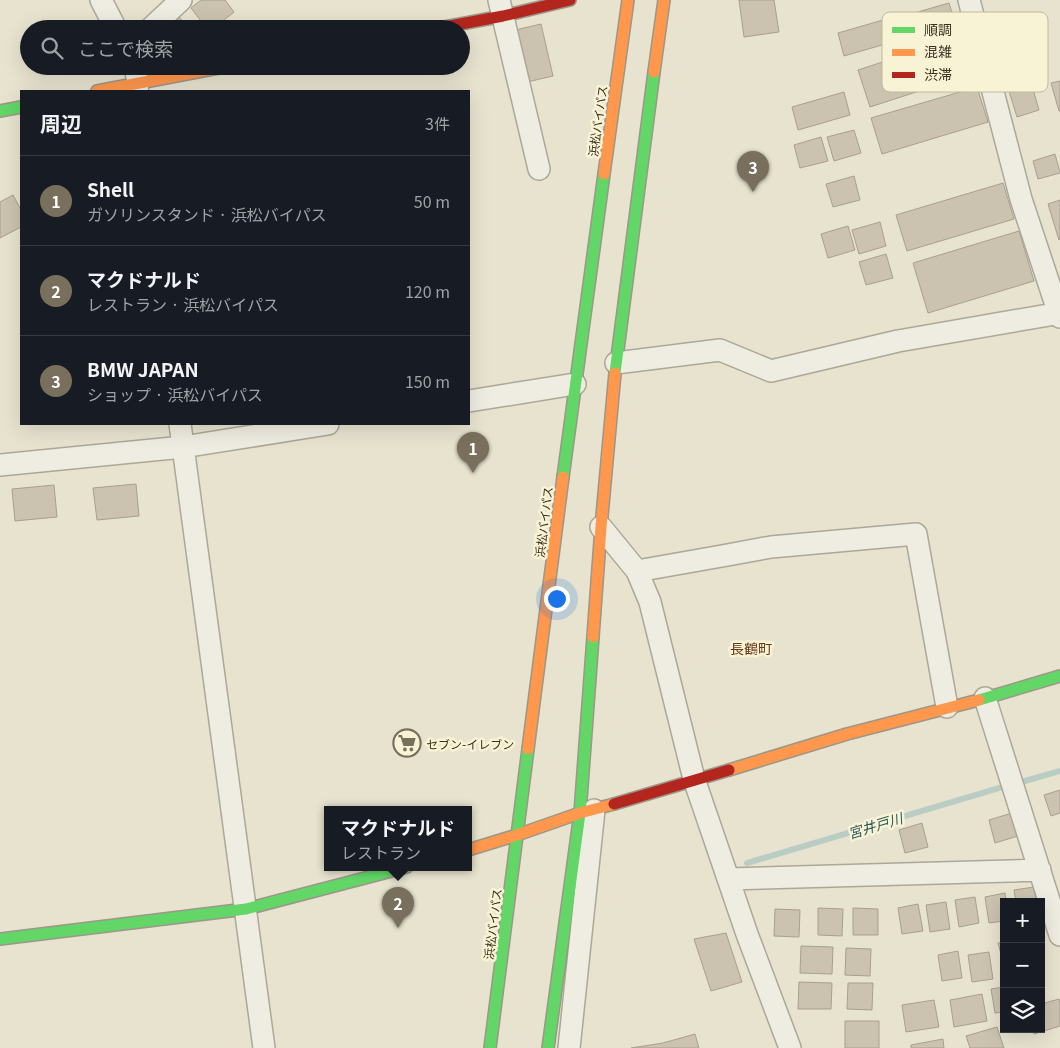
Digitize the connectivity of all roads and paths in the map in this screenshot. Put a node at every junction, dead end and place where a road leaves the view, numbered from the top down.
1 (101, 0) edge
2 (180, 0) edge
3 (570, 0) edge
4 (628, 0) edge
5 (664, 0) edge
6 (500, 8) edge
7 (111, 20) edge
8 (159, 20) edge
9 (462, 20) edge
10 (170, 75) edge
11 (137, 80) edge
12 (101, 90) edge
13 (993, 92) edge
14 (20, 106) edge
15 (0, 111) edge
16 (540, 169) dead end
17 (1060, 314) edge
18 (616, 363) junction
19 (575, 384) junction
20 (470, 401) edge
21 (180, 425) edge
22 (322, 425) edge
23 (183, 447) junction
24 (0, 466) edge
25 (601, 527) junction
26 (637, 570) junction
27 (1060, 676) edge
28 (985, 698) junction
29 (947, 707) junction
30 (694, 779) junction
31 (587, 812) junction
32 (517, 835) junction
33 (472, 849) edge
34 (1040, 870) junction
35 (392, 871) edge
36 (728, 879) junction
37 (246, 909) junction
38 (1060, 935) edge
39 (0, 939) edge
40 (264, 1048) edge
41 (490, 1048) edge
42 (548, 1048) edge
43 (569, 1048) edge
44 (790, 1048) edge

1 - 7 street
2 - 8 street
3 - 6 main road
4 - 19 main road, 浜松バイパス
5 - 18 main road
6 - 9 main road
6 - 16 street
10 - 11 main road
11 - 12 main road
13 - 17 street
14 - 15 main road
17 - 18 street
18 - 25 main road
19 - 20 street
19 - 32 main road, 浜松バイパス
21 - 23 street
22 - 23 street
23 - 24 street
23 - 37 street
25 - 26 street
25 - 31 main road
26 - 29 street
26 - 30 street
27 - 28 main road
28 - 29 main road
28 - 34 street
29 - 30 main road
30 - 31 main road
30 - 36 street
31 - 32 main road
31 - 42 main road
31 - 43 street
32 - 33 main road
32 - 41 main road, 浜松バイパス
34 - 36 street
34 - 38 street
35 - 37 main road
36 - 44 street
37 - 39 main road
37 - 40 street

